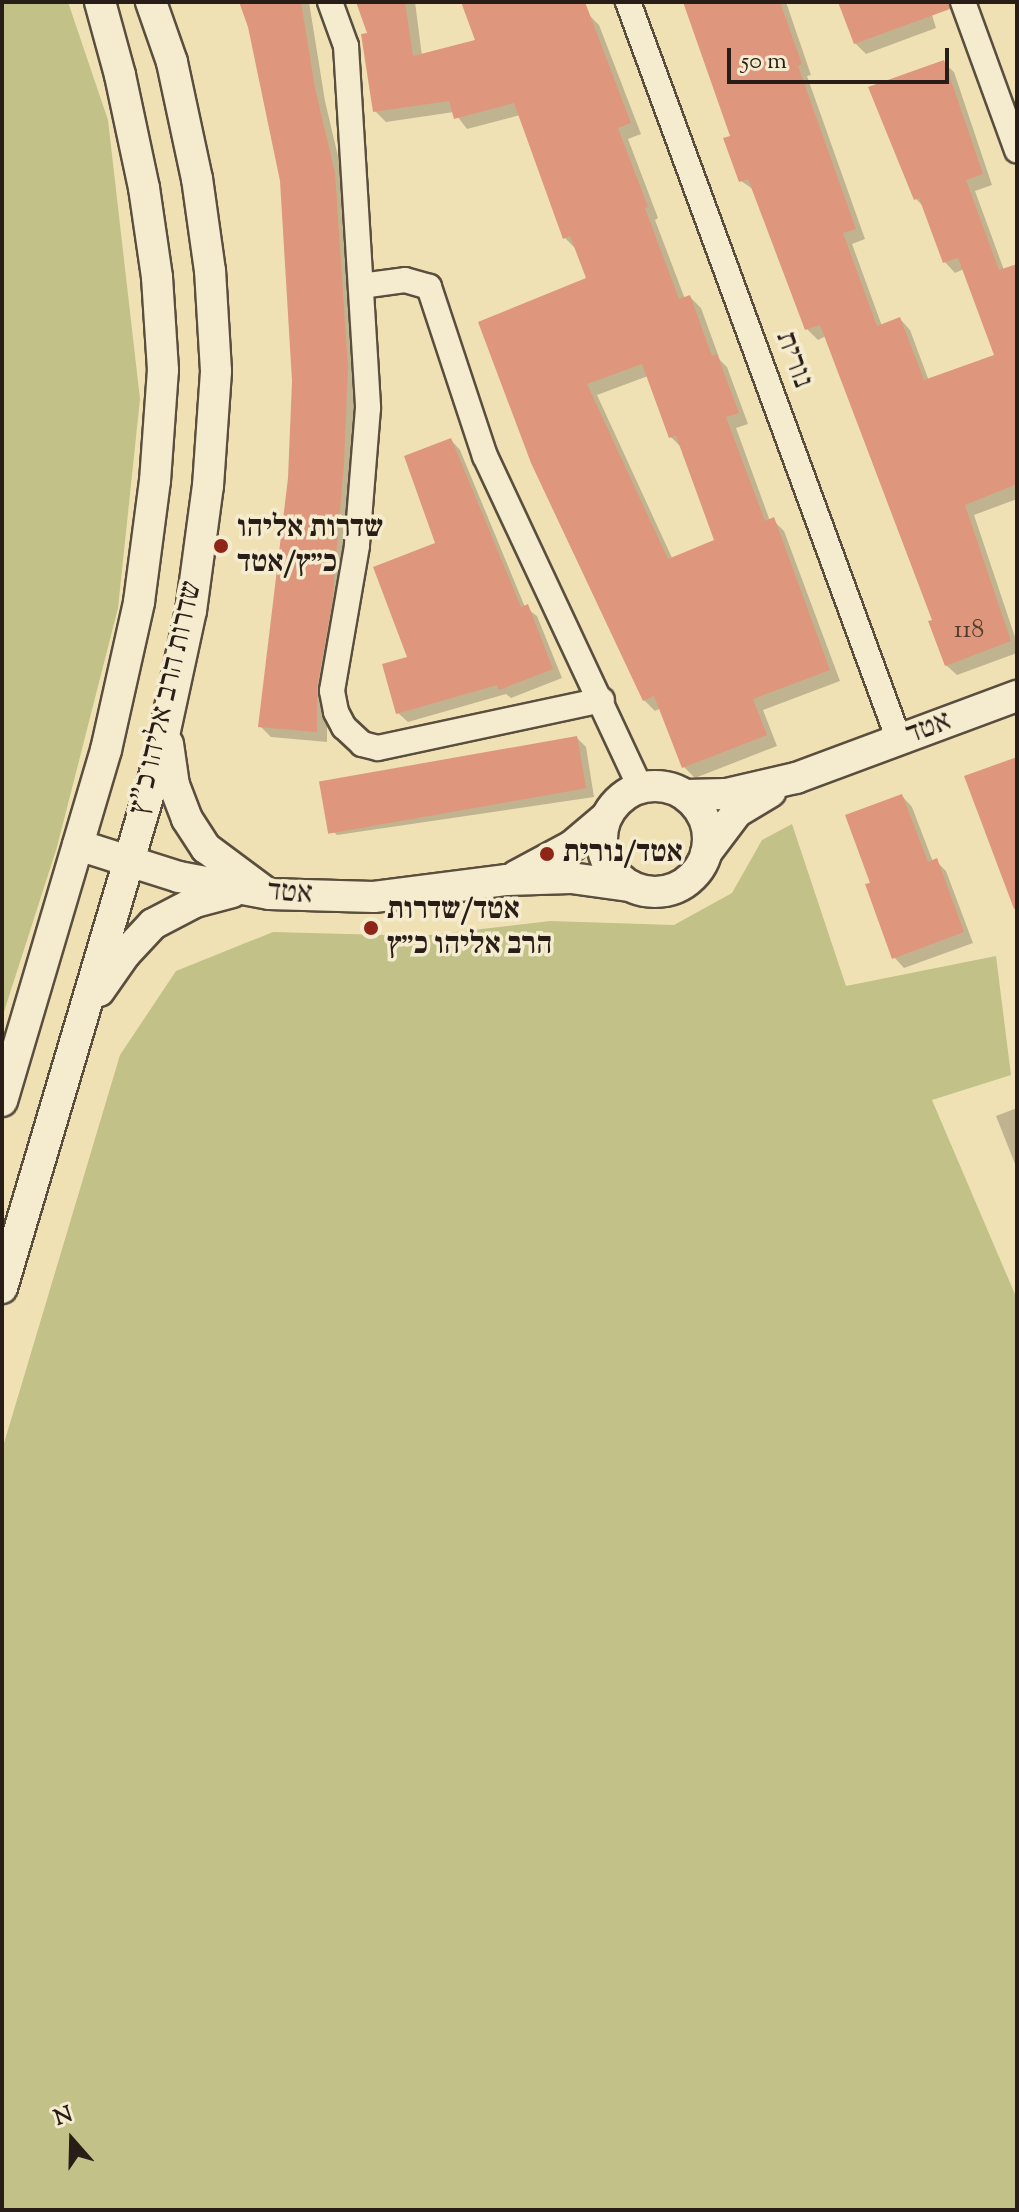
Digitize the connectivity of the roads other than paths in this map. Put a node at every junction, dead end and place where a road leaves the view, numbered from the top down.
1 (100, 2) edge
2 (151, 2) edge
3 (330, 2) edge
4 (628, 2) edge
5 (963, 2) edge
6 (1017, 150) edge
7 (361, 286) junction
8 (1017, 696) edge
9 (602, 700) junction
10 (166, 727) junction
11 (899, 740) junction
12 (796, 778) junction
13 (640, 787) junction
14 (686, 795) junction
15 (605, 818) junction
16 (78, 845) junction
17 (706, 853) junction
18 (129, 860) junction
19 (507, 880) junction
20 (630, 886) junction
21 (255, 892) junction
22 (84, 1012) junction
23 (2, 1101) edge
24 (2, 1288) edge

1 - 16 street, שדרות הרב אליהו כ"ץ
2 - 10 street, שדרות הרב אליהו כ"ץ
3 - 7 street
4 - 11 street, נורית
5 - 6 street
7 - 9 street
7 - 9 street
8 - 11 street, אטד
9 - 13 street
10 - 18 street, שדרות הרב אליהו כ"ץ
10 - 21 street
11 - 12 street, אטד
12 - 14 street, אטד
12 - 17 street, אטד
13 - 14 street
13 - 15 street
14 - 17 street
15 - 19 street, אטד
15 - 20 street
16 - 18 street, אטד
16 - 23 street, שדרות הרב אליהו כ"ץ
17 - 20 street
18 - 21 street, אטד
18 - 22 street, שדרות הרב אליהו כ"ץ
19 - 20 street, אטד
19 - 21 street, אטד
21 - 22 street
22 - 24 street, שדרות הרב אליהו כ"ץ

